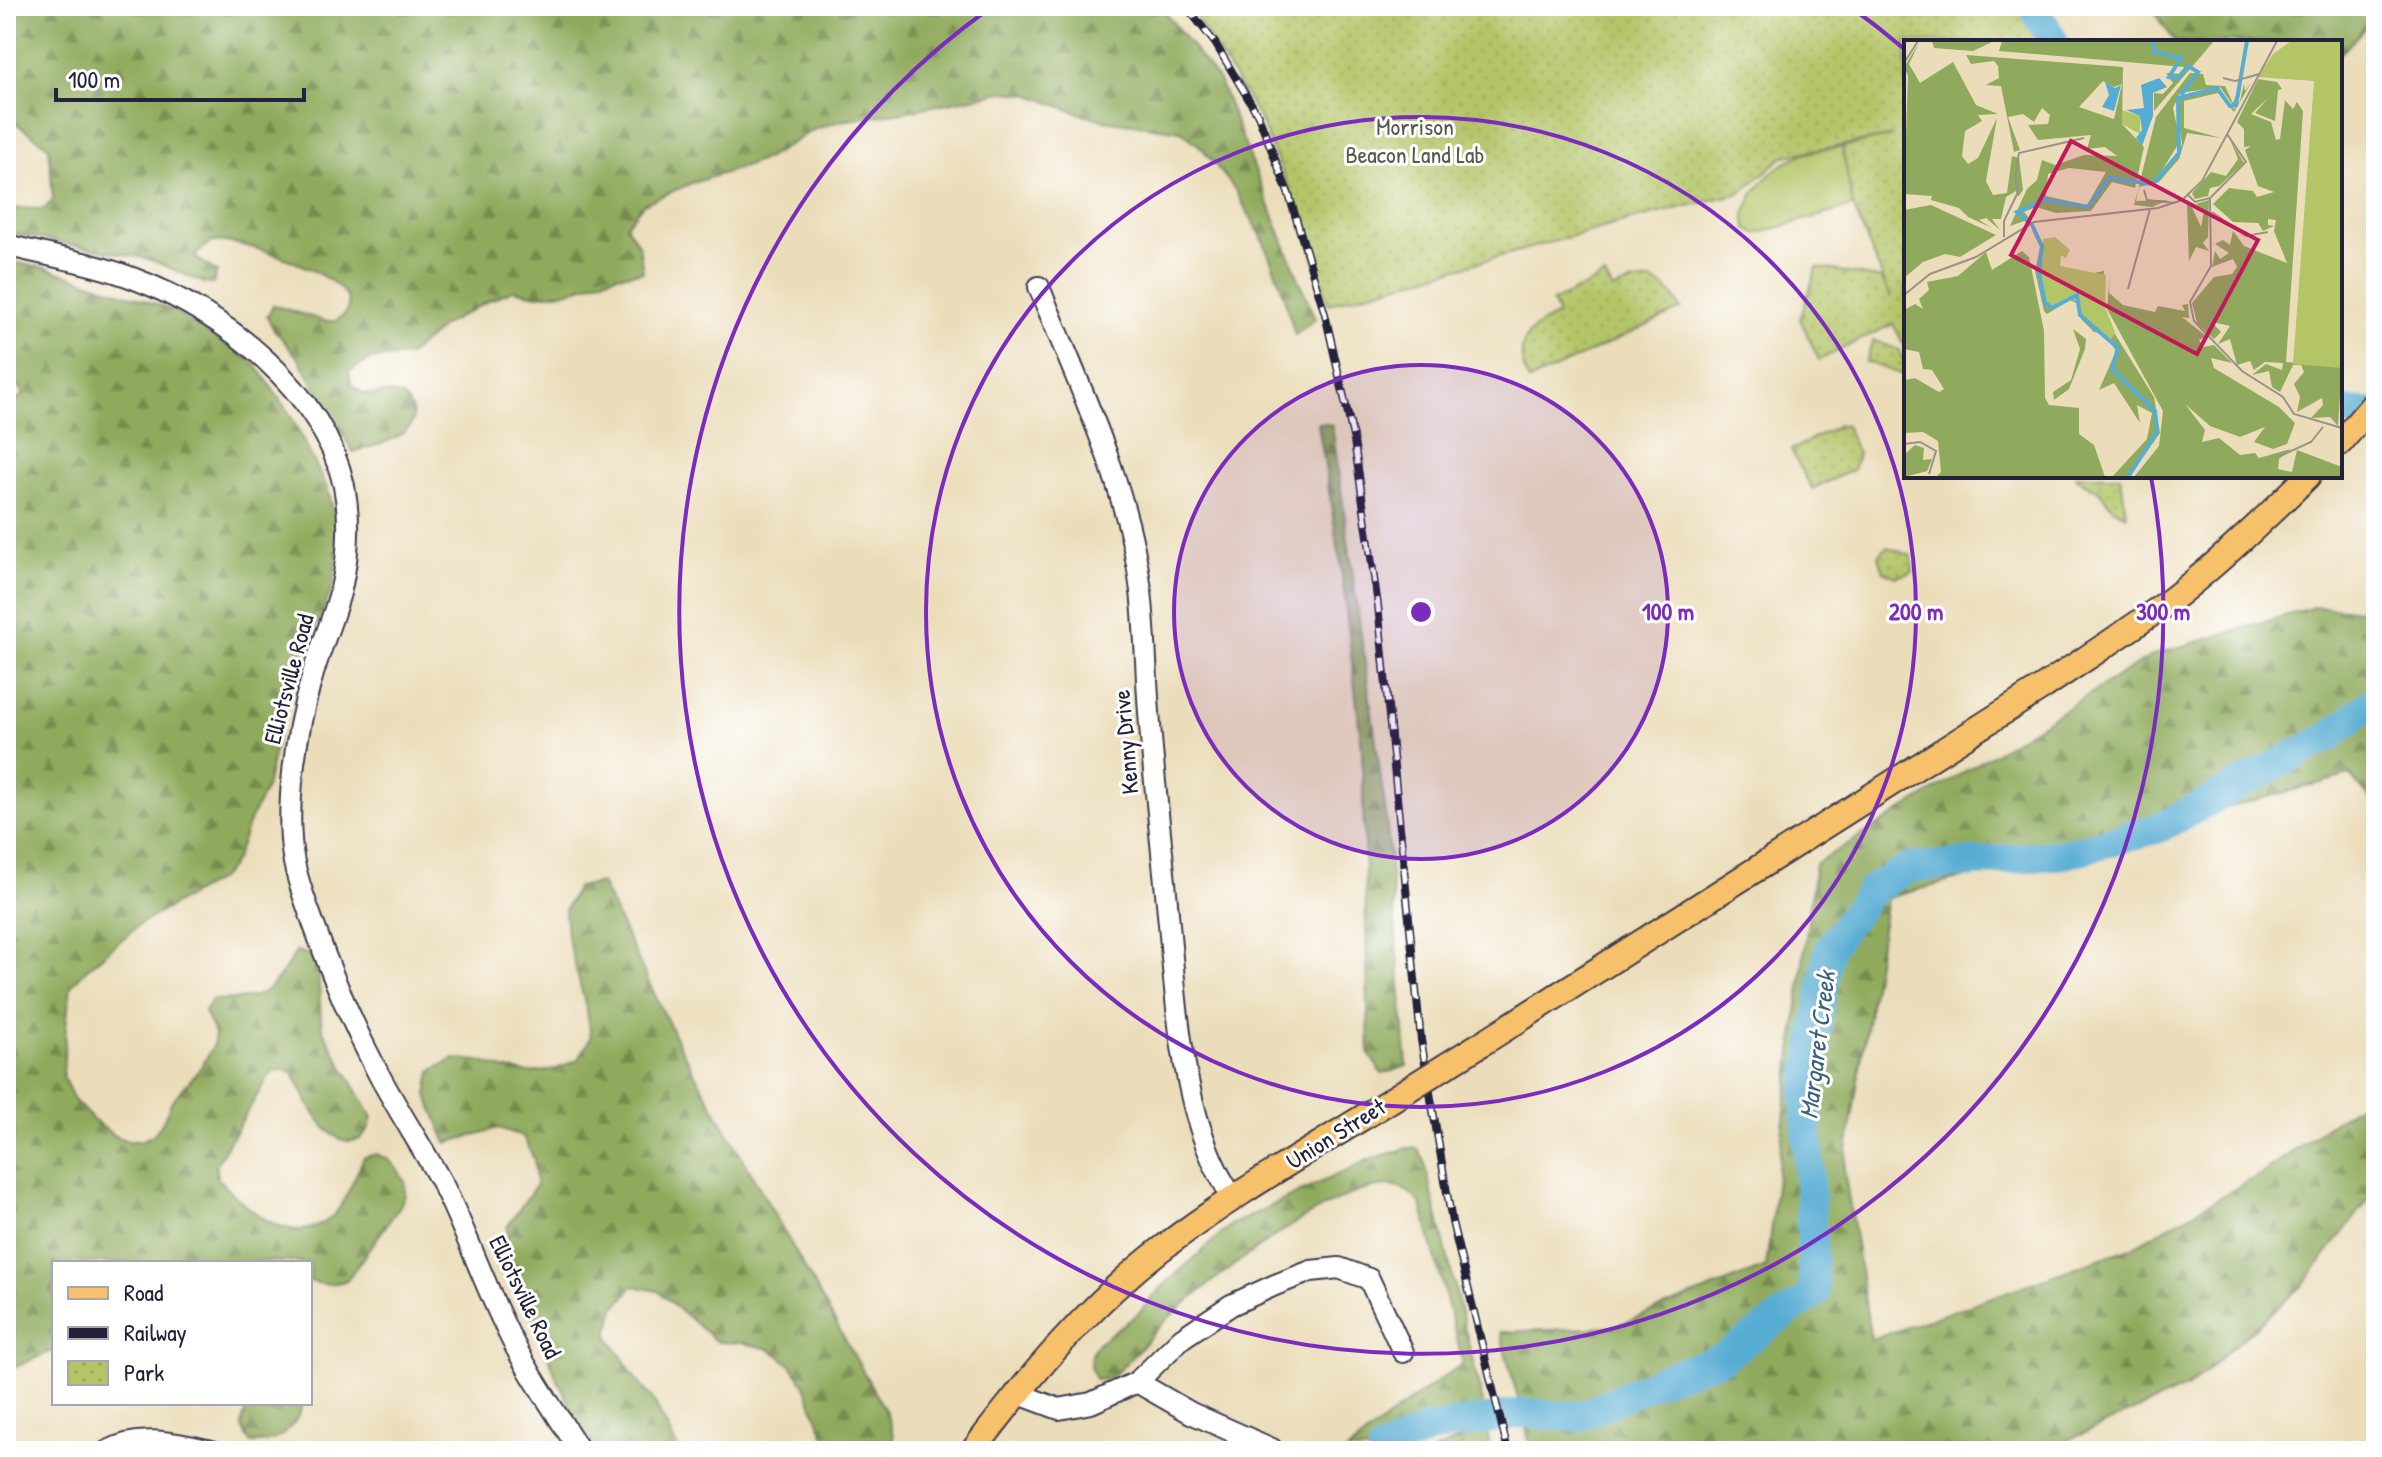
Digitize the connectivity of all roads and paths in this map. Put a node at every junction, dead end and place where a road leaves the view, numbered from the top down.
1 (6, 245) edge
2 (1039, 287) dead end
3 (2376, 401) edge
4 (2342, 441) edge
5 (2306, 478) edge
6 (1234, 1199) junction
7 (1403, 1352) dead end
8 (1137, 1382) junction
9 (1016, 1393) junction
10 (1272, 1449) edge
11 (108, 1451) edge
12 (212, 1451) edge
13 (580, 1451) edge
14 (973, 1451) edge

1 - 13 street, Elliotsville Road
2 - 6 street, Kenny Drive
3 - 4 main road
5 - 6 main road, Union Street, bridge
6 - 9 main road, Union Street
7 - 8 street
8 - 9 street
8 - 10 street
9 - 14 main road, Union Street
11 - 12 street

